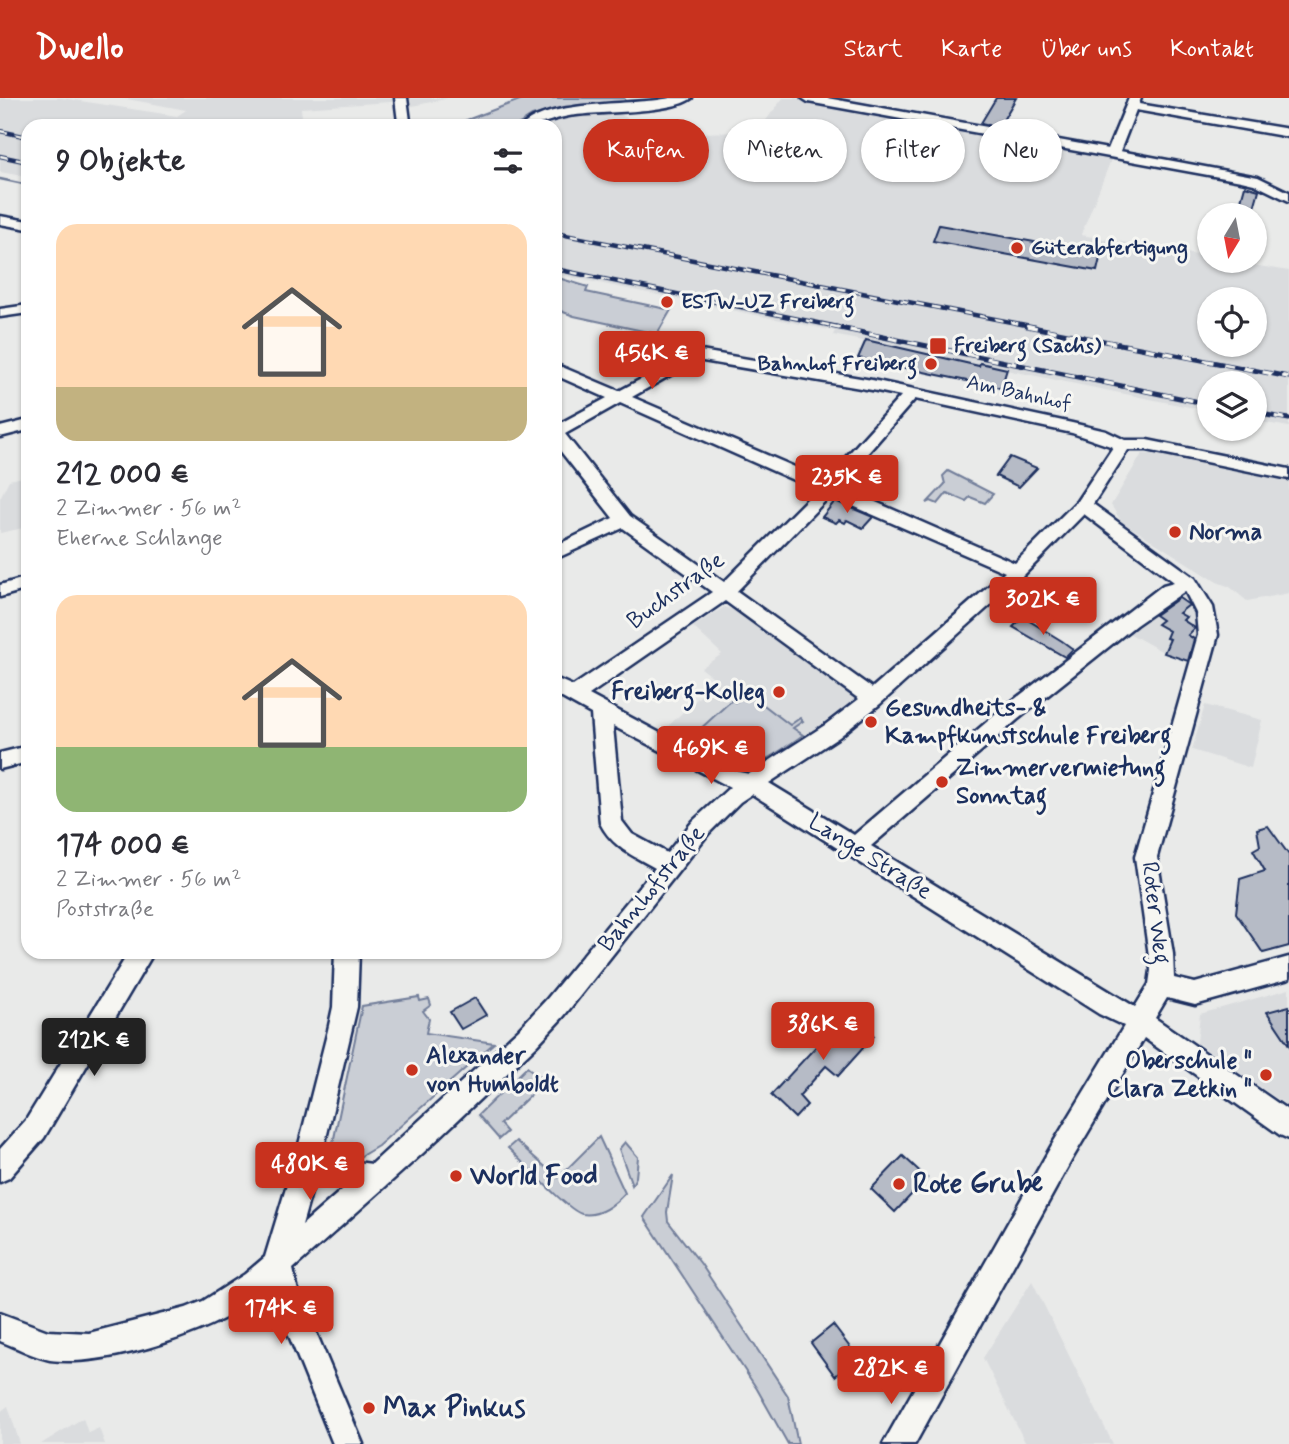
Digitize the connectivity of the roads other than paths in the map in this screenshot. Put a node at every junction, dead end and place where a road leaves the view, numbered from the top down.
1 (401, 98) edge
2 (686, 98) edge
3 (808, 98) edge
4 (671, 100) edge
5 (1133, 102) edge
6 (404, 119) edge
7 (543, 119) edge
8 (1289, 133) edge
9 (1113, 153) junction
10 (1289, 197) edge
11 (0, 220) edge
12 (21, 224) edge
13 (21, 310) edge
14 (0, 313) edge
15 (562, 372) edge
16 (912, 393) junction
17 (620, 397) junction
18 (21, 427) edge
19 (562, 429) edge
20 (0, 432) edge
21 (562, 442) edge
22 (1123, 445) junction
23 (1289, 474) edge
24 (829, 487) junction
25 (1083, 505) junction
26 (624, 520) junction
27 (562, 550) edge
28 (1018, 571) junction
29 (1188, 583) junction
30 (21, 585) edge
31 (0, 591) edge
32 (725, 592) junction
33 (562, 689) edge
34 (574, 695) junction
35 (873, 699) junction
36 (601, 710) junction
37 (21, 756) edge
38 (0, 761) edge
39 (752, 783) junction
40 (856, 847) junction
41 (669, 865) junction
42 (138, 959) edge
43 (347, 959) edge
44 (1289, 968) edge
45 (1161, 986) junction
46 (1141, 1022) junction
47 (1289, 1126) edge
48 (310, 1152) junction
49 (0, 1169) edge
50 (374, 1177) junction
51 (277, 1262) junction
52 (0, 1327) edge
53 (348, 1444) edge
54 (898, 1444) edge

1 - 6 street
2 - 4 street
3 - 9 street
4 - 7 street
5 - 8 street
5 - 9 street
9 - 10 street
11 - 12 street
13 - 14 street
15 - 17 street
16 - 17 street, Am Bahnhof
16 - 22 street, Am Bahnhof
16 - 24 street, Buchstraße
17 - 19 street
17 - 24 street
18 - 20 street
21 - 26 street
22 - 23 street, Am Bahnhof
22 - 25 street, Bahnhofstraße
24 - 28 street
24 - 32 street, Buchstraße
25 - 28 street, Bahnhofstraße
25 - 29 street, Roter Weg
26 - 27 street
26 - 32 street
28 - 35 street, Bahnhofstraße
29 - 40 street
29 - 45 street, Roter Weg
30 - 31 street
32 - 34 street, Buchstraße
32 - 35 street
33 - 34 street, Lange Straße
34 - 36 street, Lange Straße
35 - 39 street, Bahnhofstraße
36 - 39 street, Lange Straße
36 - 41 street
37 - 38 street
39 - 40 street, Lange Straße
39 - 41 street, Bahnhofstraße
40 - 46 street, Lange Straße
41 - 50 street, Bahnhofstraße
42 - 49 street
43 - 48 street
44 - 45 street
45 - 46 street, Roter Weg
46 - 47 street, Lange Straße
46 - 54 street, Roter Weg
48 - 50 street
48 - 51 street
50 - 51 street, Bahnhofstraße
51 - 52 street, Bahnhofstraße
51 - 53 street

